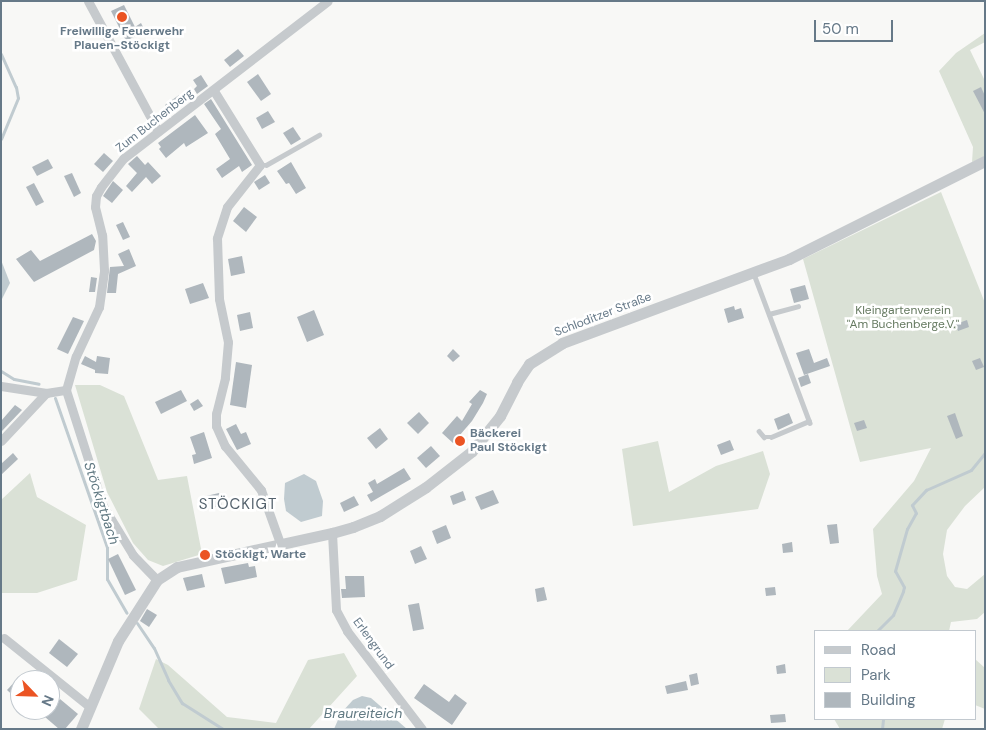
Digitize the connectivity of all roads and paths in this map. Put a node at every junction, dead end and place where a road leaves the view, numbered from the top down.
1 (88, 1) edge
2 (328, 1) edge
3 (214, 90) junction
4 (158, 131) junction
5 (318, 135) dead end
6 (985, 161) edge
7 (260, 165) junction
8 (754, 274) junction
9 (798, 306) dead end
10 (769, 314) junction
11 (1, 386) edge
12 (66, 390) junction
13 (46, 393) junction
14 (759, 431) dead end
15 (1, 441) edge
16 (332, 533) junction
17 (280, 543) junction
18 (157, 580) junction
19 (4, 638) dead end
20 (89, 706) junction
21 (81, 729) edge
22 (422, 729) edge

1 - 4 street
2 - 3 street, Zum Buchenberg
3 - 4 street, Zum Buchenberg
3 - 7 street
4 - 12 street, Zum Buchenberg
5 - 7 lane
6 - 8 street, Schloditzer Straße
7 - 17 street
8 - 10 lane
8 - 16 street, Schloditzer Straße
9 - 10 lane
10 - 14 lane
11 - 13 street
12 - 13 street
12 - 18 street
13 - 15 street
16 - 17 street, Schloditzer Straße
16 - 22 street, Erlengrund
17 - 18 street, Schloditzer Straße
18 - 20 street, Schloditzer Straße
19 - 20 street
20 - 21 street, Schloditzer Straße

